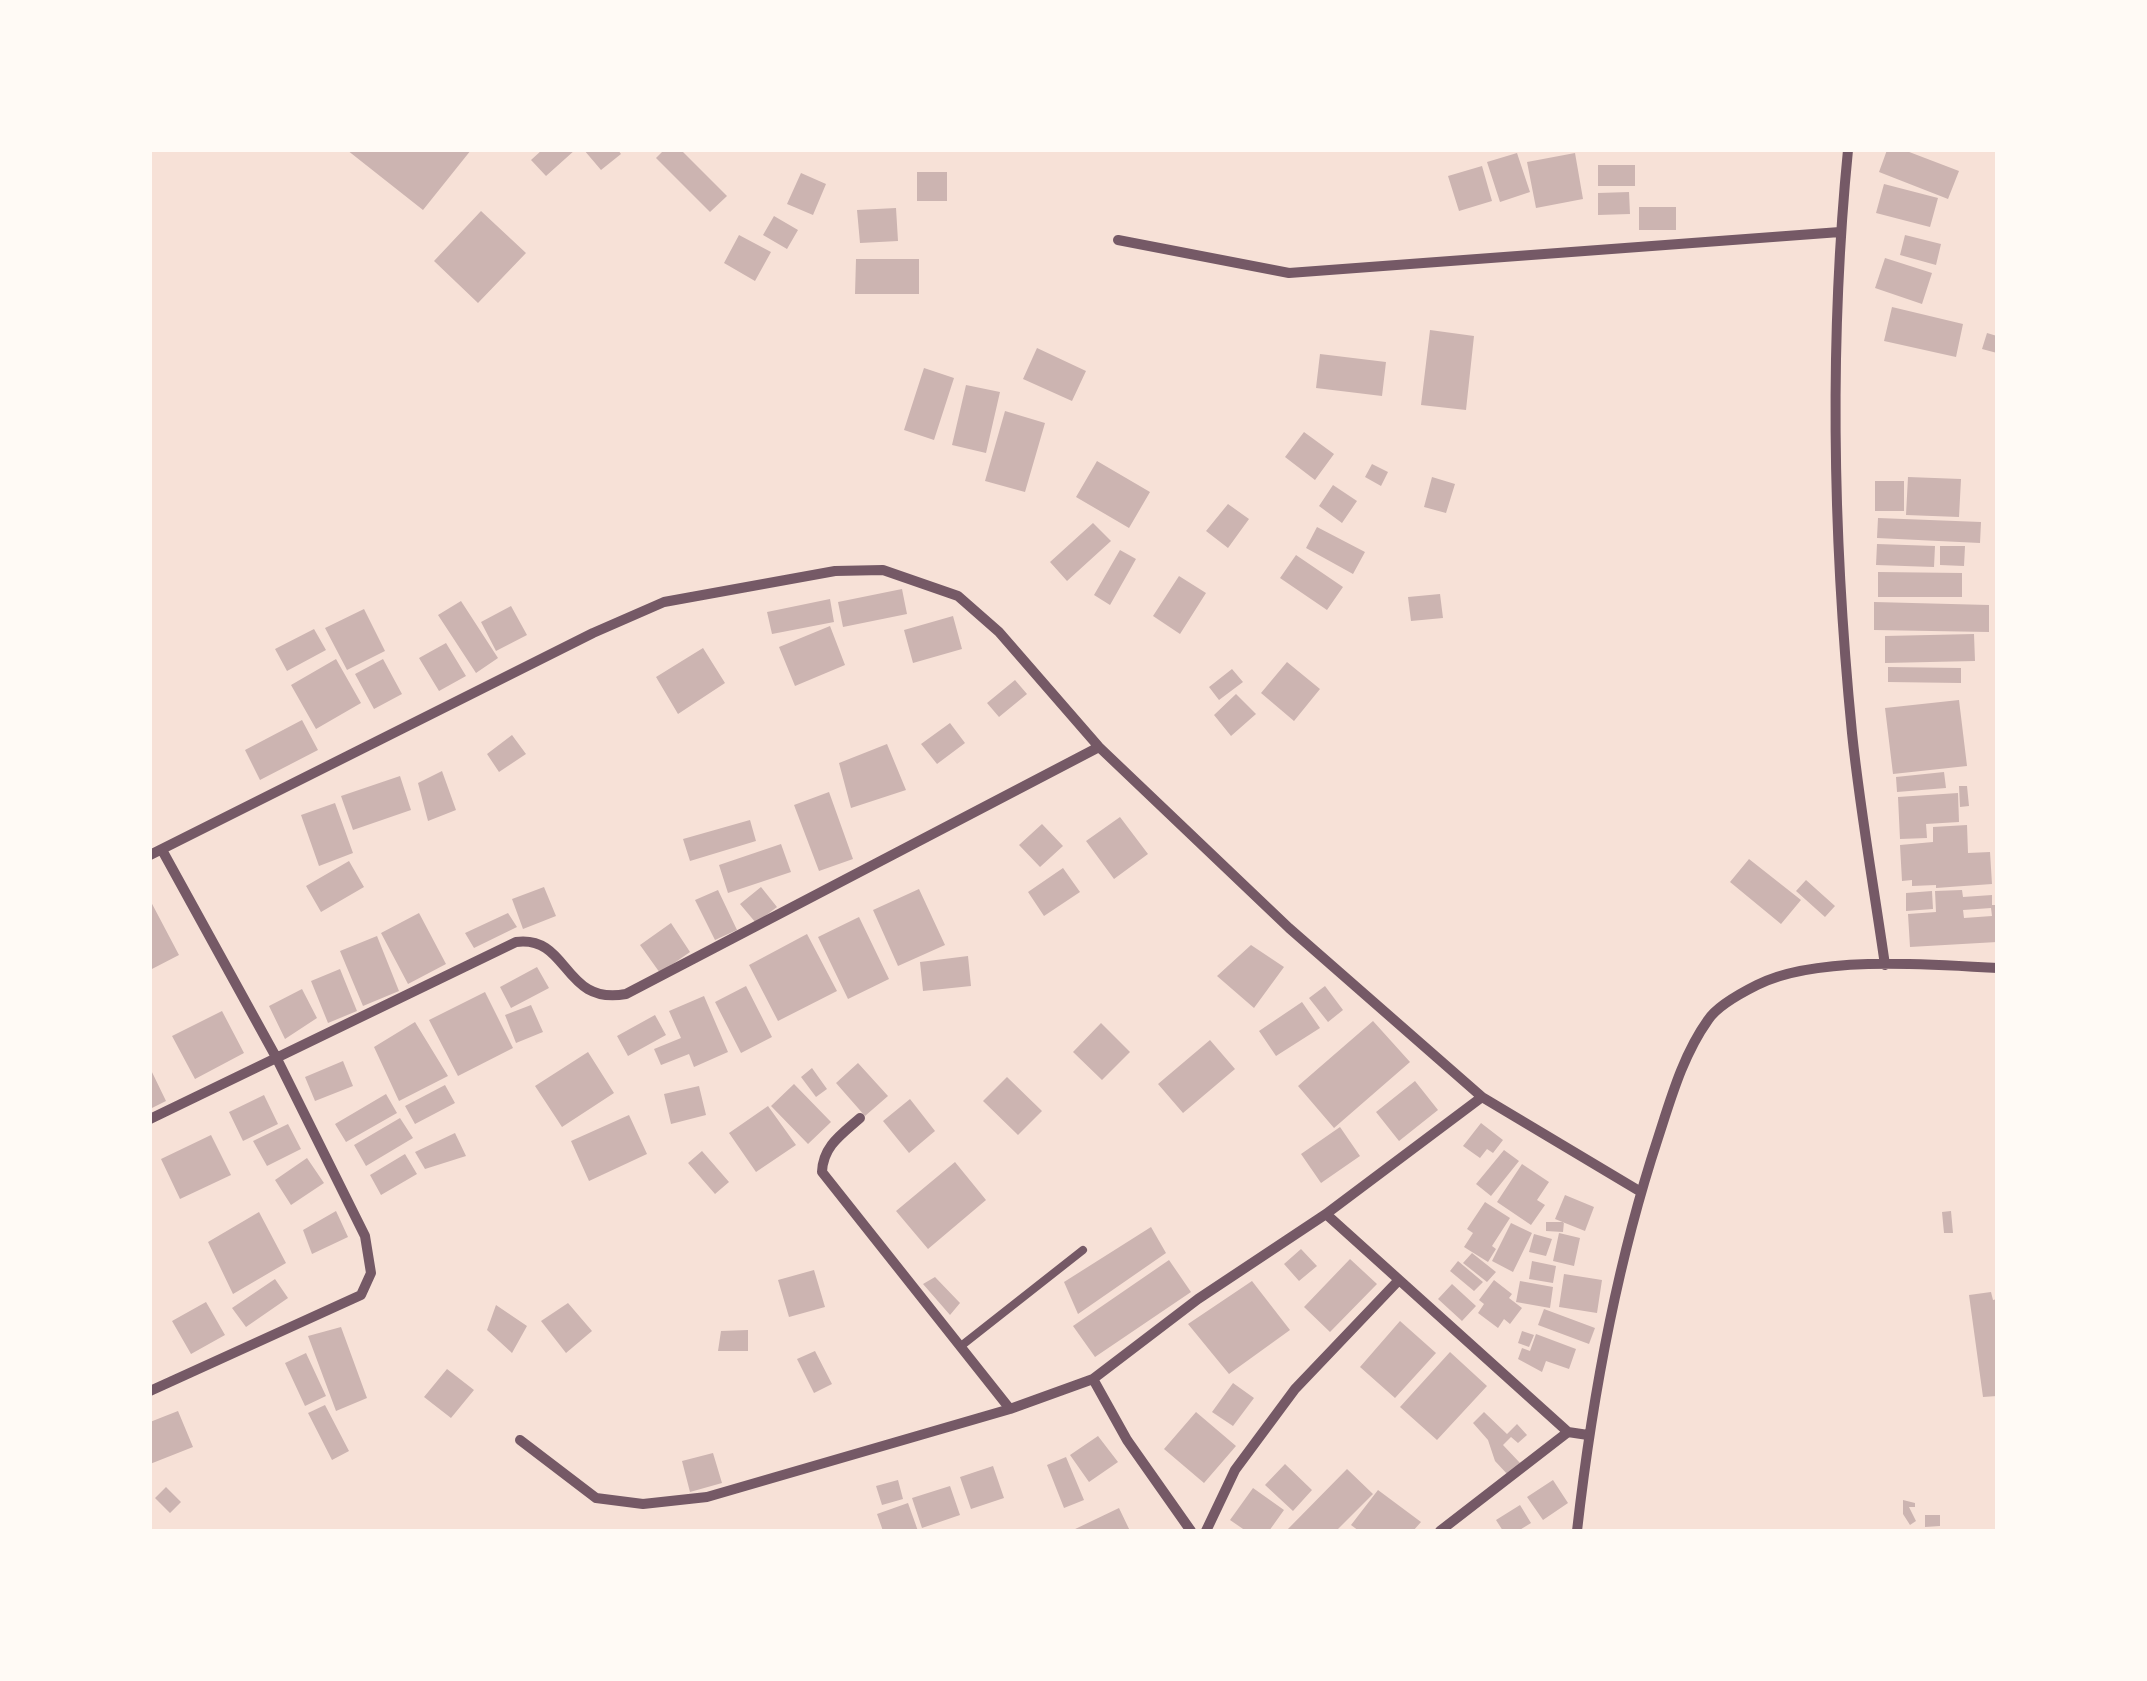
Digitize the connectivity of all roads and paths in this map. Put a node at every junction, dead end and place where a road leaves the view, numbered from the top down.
1 (1848, 150) edge
2 (1840, 232) junction
3 (1118, 240) dead end
4 (1099, 746) junction
5 (162, 850) junction
6 (150, 856) edge
7 (1885, 965) junction
8 (1997, 968) edge
9 (276, 1057) junction
10 (1482, 1097) junction
11 (860, 1118) dead end
12 (150, 1119) edge
13 (1640, 1192) junction
14 (1326, 1214) junction
15 (1083, 1250) dead end
16 (1398, 1281) junction
17 (961, 1346) junction
18 (1093, 1380) junction
19 (150, 1391) edge
20 (1010, 1409) junction
21 (1568, 1432) junction
22 (1588, 1434) junction
23 (520, 1440) dead end
24 (1191, 1531) edge
25 (1206, 1531) edge
26 (1440, 1531) edge
27 (1577, 1531) edge

1 - 2 street
2 - 3 street
2 - 7 street
4 - 5 street
4 - 9 street
4 - 10 street
5 - 6 street
5 - 9 street
7 - 8 street
7 - 13 street
9 - 12 street
9 - 19 street
10 - 13 street
10 - 14 street
11 - 17 street
13 - 22 street
14 - 16 street
14 - 18 street
15 - 17 lane
16 - 21 street
16 - 25 street
17 - 20 street
18 - 20 street
18 - 24 street
20 - 23 street
21 - 22 street
21 - 26 street
22 - 27 street

